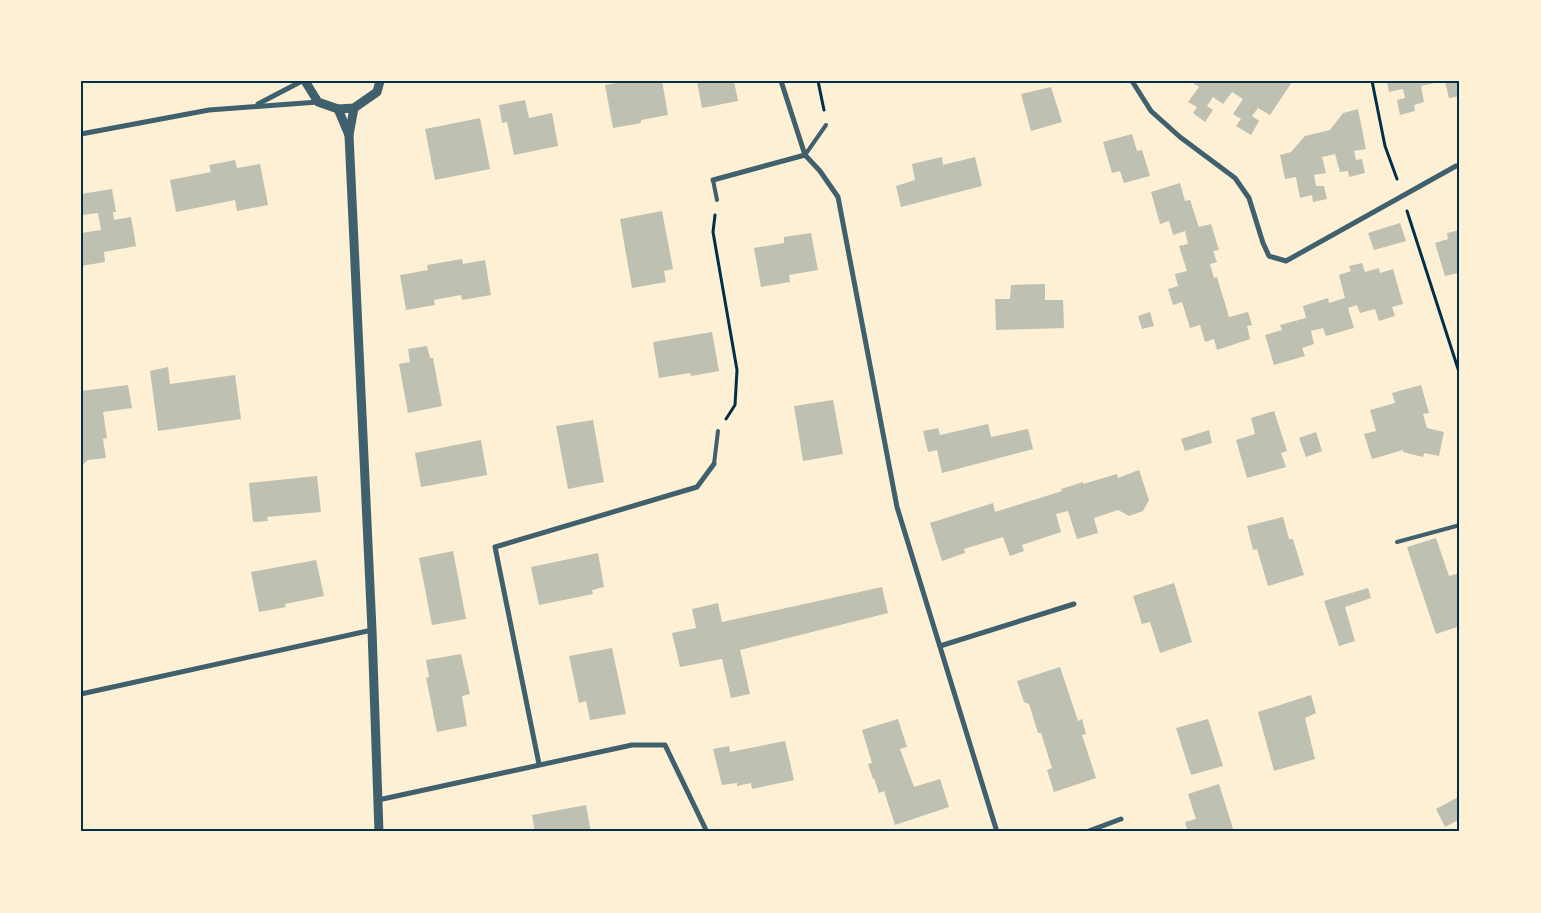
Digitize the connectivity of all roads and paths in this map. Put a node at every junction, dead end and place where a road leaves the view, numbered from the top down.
1 (304, 81) edge
2 (380, 81) edge
3 (781, 81) edge
4 (818, 81) edge
5 (1132, 81) edge
6 (1372, 81) edge
7 (318, 102) junction
8 (256, 106) junction
9 (354, 108) junction
10 (338, 109) junction
11 (826, 125) joint
12 (81, 134) edge
13 (349, 135) junction
14 (804, 155) junction
15 (1456, 166) dead end
16 (713, 180) joint
17 (1402, 196) junction
18 (717, 200) joint
19 (1460, 375) edge
20 (718, 431) joint
21 (714, 464) joint
22 (1460, 525) edge
23 (1397, 542) dead end
24 (1074, 604) dead end
25 (372, 630) junction
26 (940, 646) junction
27 (81, 694) edge
28 (539, 764) junction
29 (378, 800) junction
30 (1121, 819) dead end
31 (379, 832) edge
32 (707, 832) edge
33 (997, 832) edge
34 (1086, 832) edge

1 - 7 street
1 - 8 street
2 - 9 street
3 - 14 street
4 - 11 path
5 - 17 street
6 - 17 path
7 - 8 street
7 - 10 street
8 - 12 street
9 - 10 street
9 - 13 street
10 - 13 street
11 - 14 lane
13 - 25 street
14 - 16 street
14 - 26 street
15 - 17 street
16 - 18 lane
17 - 19 path
18 - 20 path
20 - 21 lane
21 - 28 street
22 - 23 lane
24 - 26 street
25 - 27 street
25 - 29 street
26 - 33 street
28 - 29 street
28 - 32 street
29 - 31 street
30 - 34 street

